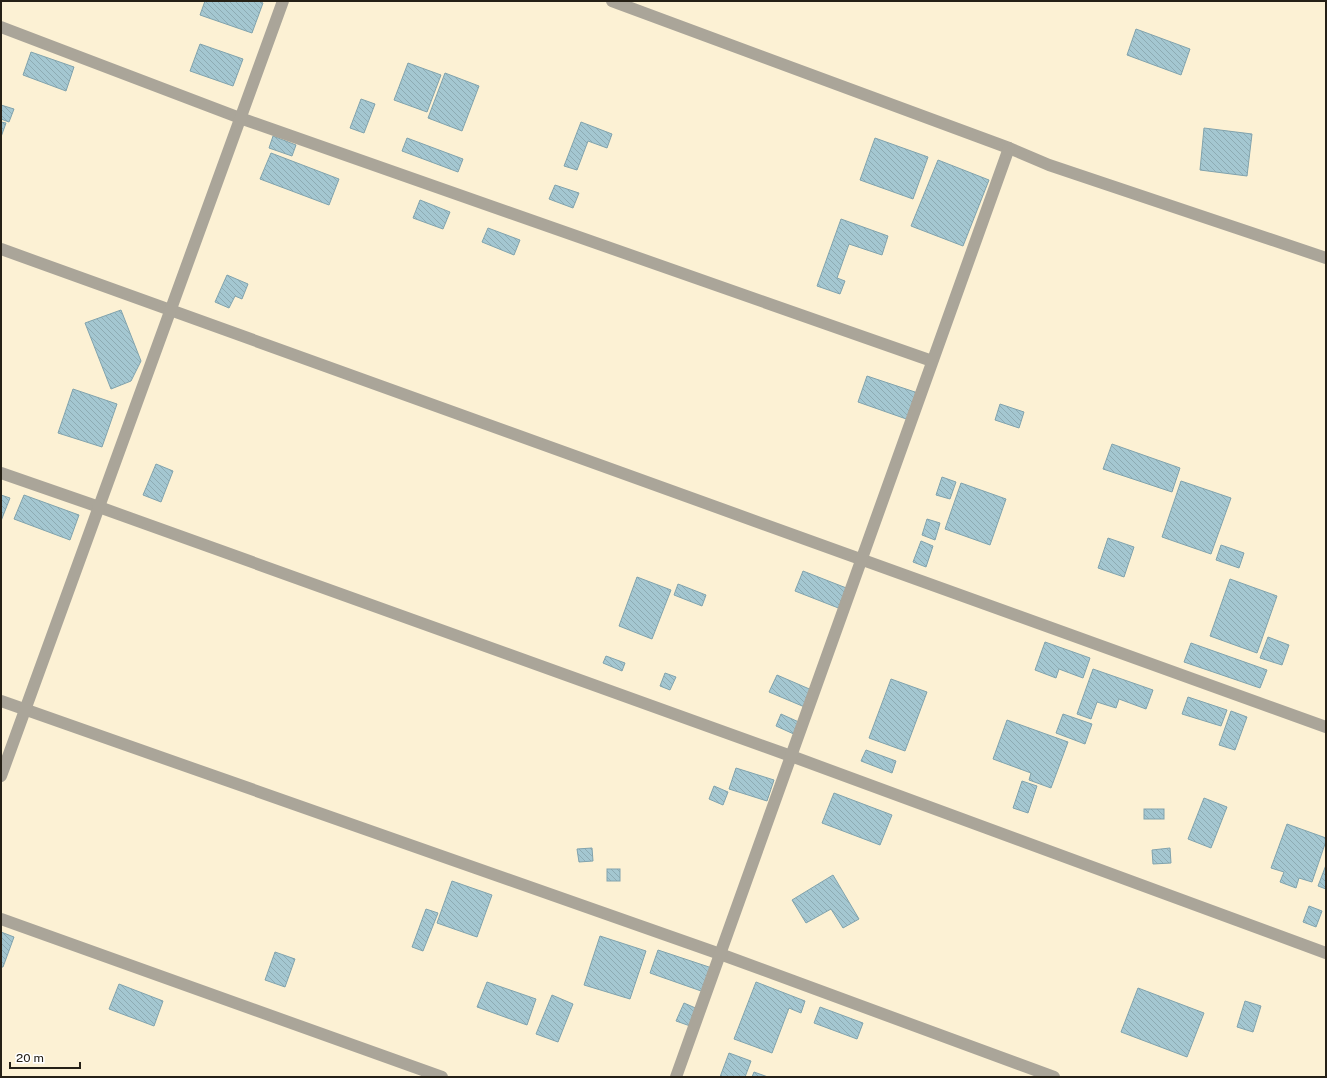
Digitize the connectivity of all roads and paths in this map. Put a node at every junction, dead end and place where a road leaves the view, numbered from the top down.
1 (283, 1) edge
2 (612, 1) edge
3 (1, 27) edge
4 (240, 118) junction
5 (1009, 148) junction
6 (1, 250) edge
7 (1326, 258) edge
8 (170, 310) junction
9 (932, 361) junction
10 (1, 473) edge
11 (99, 507) junction
12 (862, 558) junction
13 (1, 701) edge
14 (25, 709) junction
15 (1326, 727) edge
16 (791, 756) junction
17 (1, 776) edge
18 (1, 920) edge
19 (1326, 953) edge
20 (720, 954) junction
21 (442, 1077) edge
22 (676, 1077) edge
23 (1054, 1077) edge

1 - 4 street
2 - 5 street
3 - 4 street
4 - 8 street
4 - 9 street
5 - 7 street
5 - 9 street
6 - 8 street
8 - 11 street
8 - 12 street
9 - 12 street
10 - 11 street
11 - 14 street
11 - 16 street
12 - 15 street
12 - 16 street
13 - 14 street
14 - 17 street
14 - 20 street
16 - 19 street
16 - 20 street
18 - 21 street
20 - 22 street
20 - 23 street

